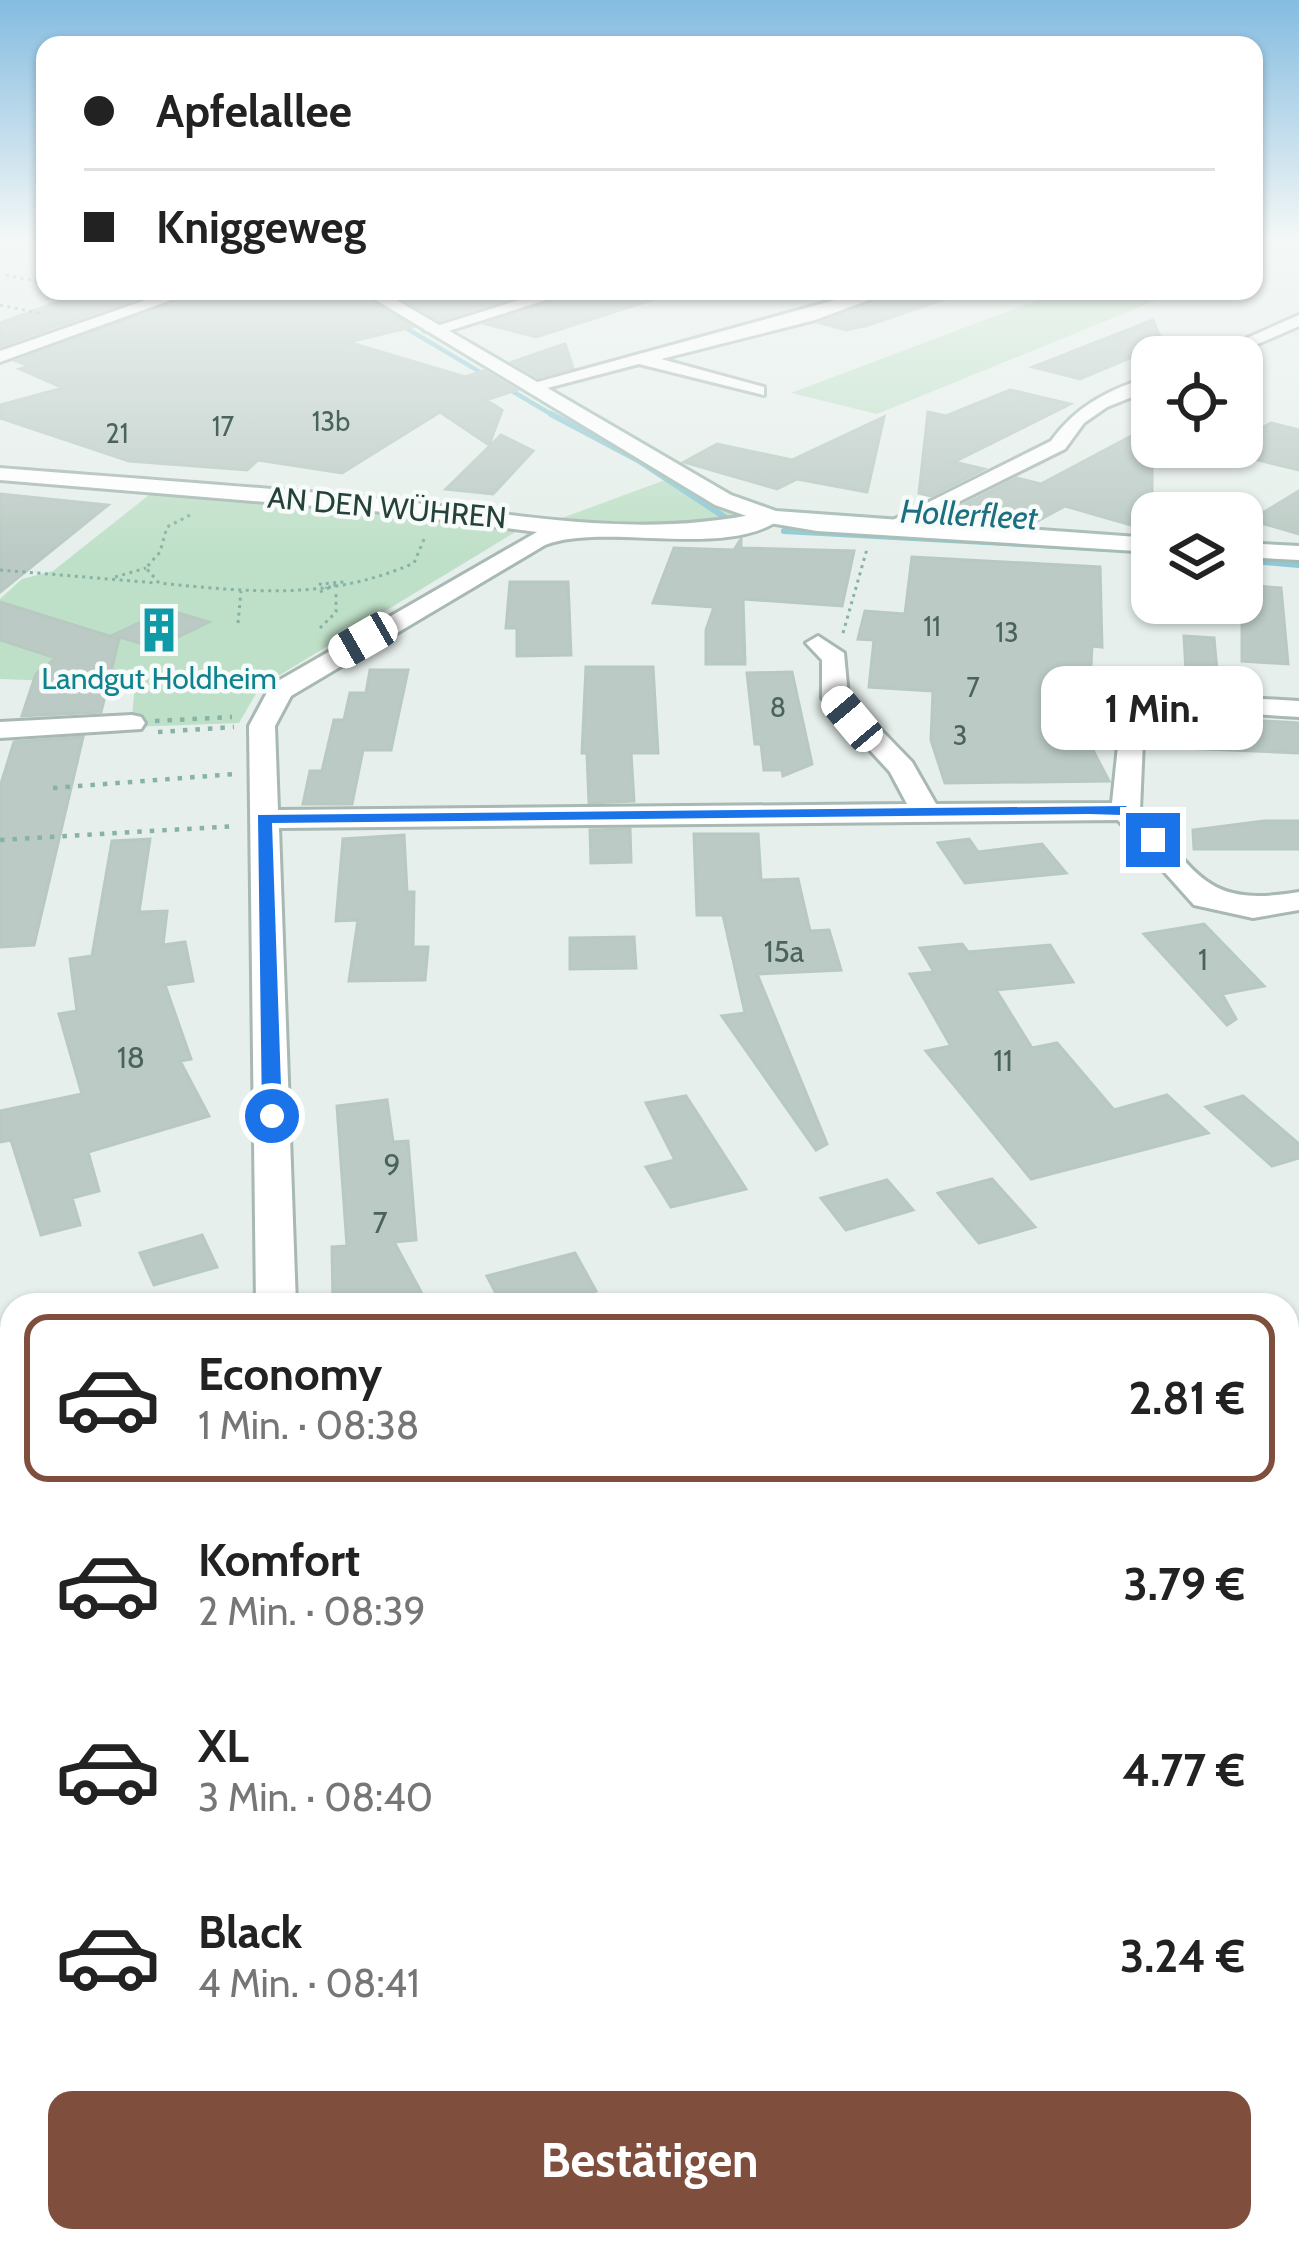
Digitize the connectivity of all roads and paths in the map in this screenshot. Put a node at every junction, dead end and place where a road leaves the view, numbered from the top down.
1 (31, 346) edge
2 (462, 346) edge
3 (691, 346) edge
4 (0, 357) edge
5 (640, 359) junction
6 (532, 386) junction
7 (1131, 390) edge
8 (757, 392) dead end
9 (0, 474) edge
10 (238, 494) junction
11 (772, 517) junction
12 (565, 529) junction
13 (410, 534) dead end
14 (877, 534) junction
15 (1131, 543) edge
16 (1263, 551) edge
17 (1299, 554) edge
18 (45, 568) dead end
19 (146, 568) junction
20 (0, 570) edge
21 (38, 574) junction
22 (103, 580) junction
23 (159, 584) junction
24 (326, 588) dead end
25 (241, 591) junction
26 (336, 593) junction
27 (317, 594) junction
28 (238, 623) dead end
29 (320, 628) dead end
30 (818, 643) joint
31 (1299, 709) edge
32 (264, 720) junction
33 (137, 727) junction
34 (0, 730) edge
35 (263, 772) junction
36 (53, 788) dead end
37 (1126, 811) junction
38 (926, 813) junction
39 (264, 821) junction
40 (0, 840) edge
41 (1299, 902) edge
42 (276, 1293) edge

1 - 4 street
2 - 6 street
3 - 5 street
5 - 6 street
5 - 8 street
6 - 11 street
7 - 14 street
9 - 10 street, AN DEN WÜHREN
10 - 12 street, AN DEN WÜHREN
10 - 19 path
11 - 12 street, AN DEN WÜHREN
11 - 14 street
12 - 32 street
13 - 26 path
14 - 15 street
14 - 30 path
16 - 17 street
18 - 21 path
19 - 22 path
19 - 23 path
20 - 21 path
21 - 22 path
22 - 23 path
23 - 25 path
24 - 27 path
25 - 27 path
25 - 28 path
26 - 27 path
26 - 29 path
30 - 38 street
31 - 37 street
32 - 33 path
32 - 33 path
32 - 35 street
33 - 34 street
35 - 36 path
35 - 39 street
37 - 38 street
37 - 41 street
38 - 39 street
39 - 40 path
39 - 42 street

